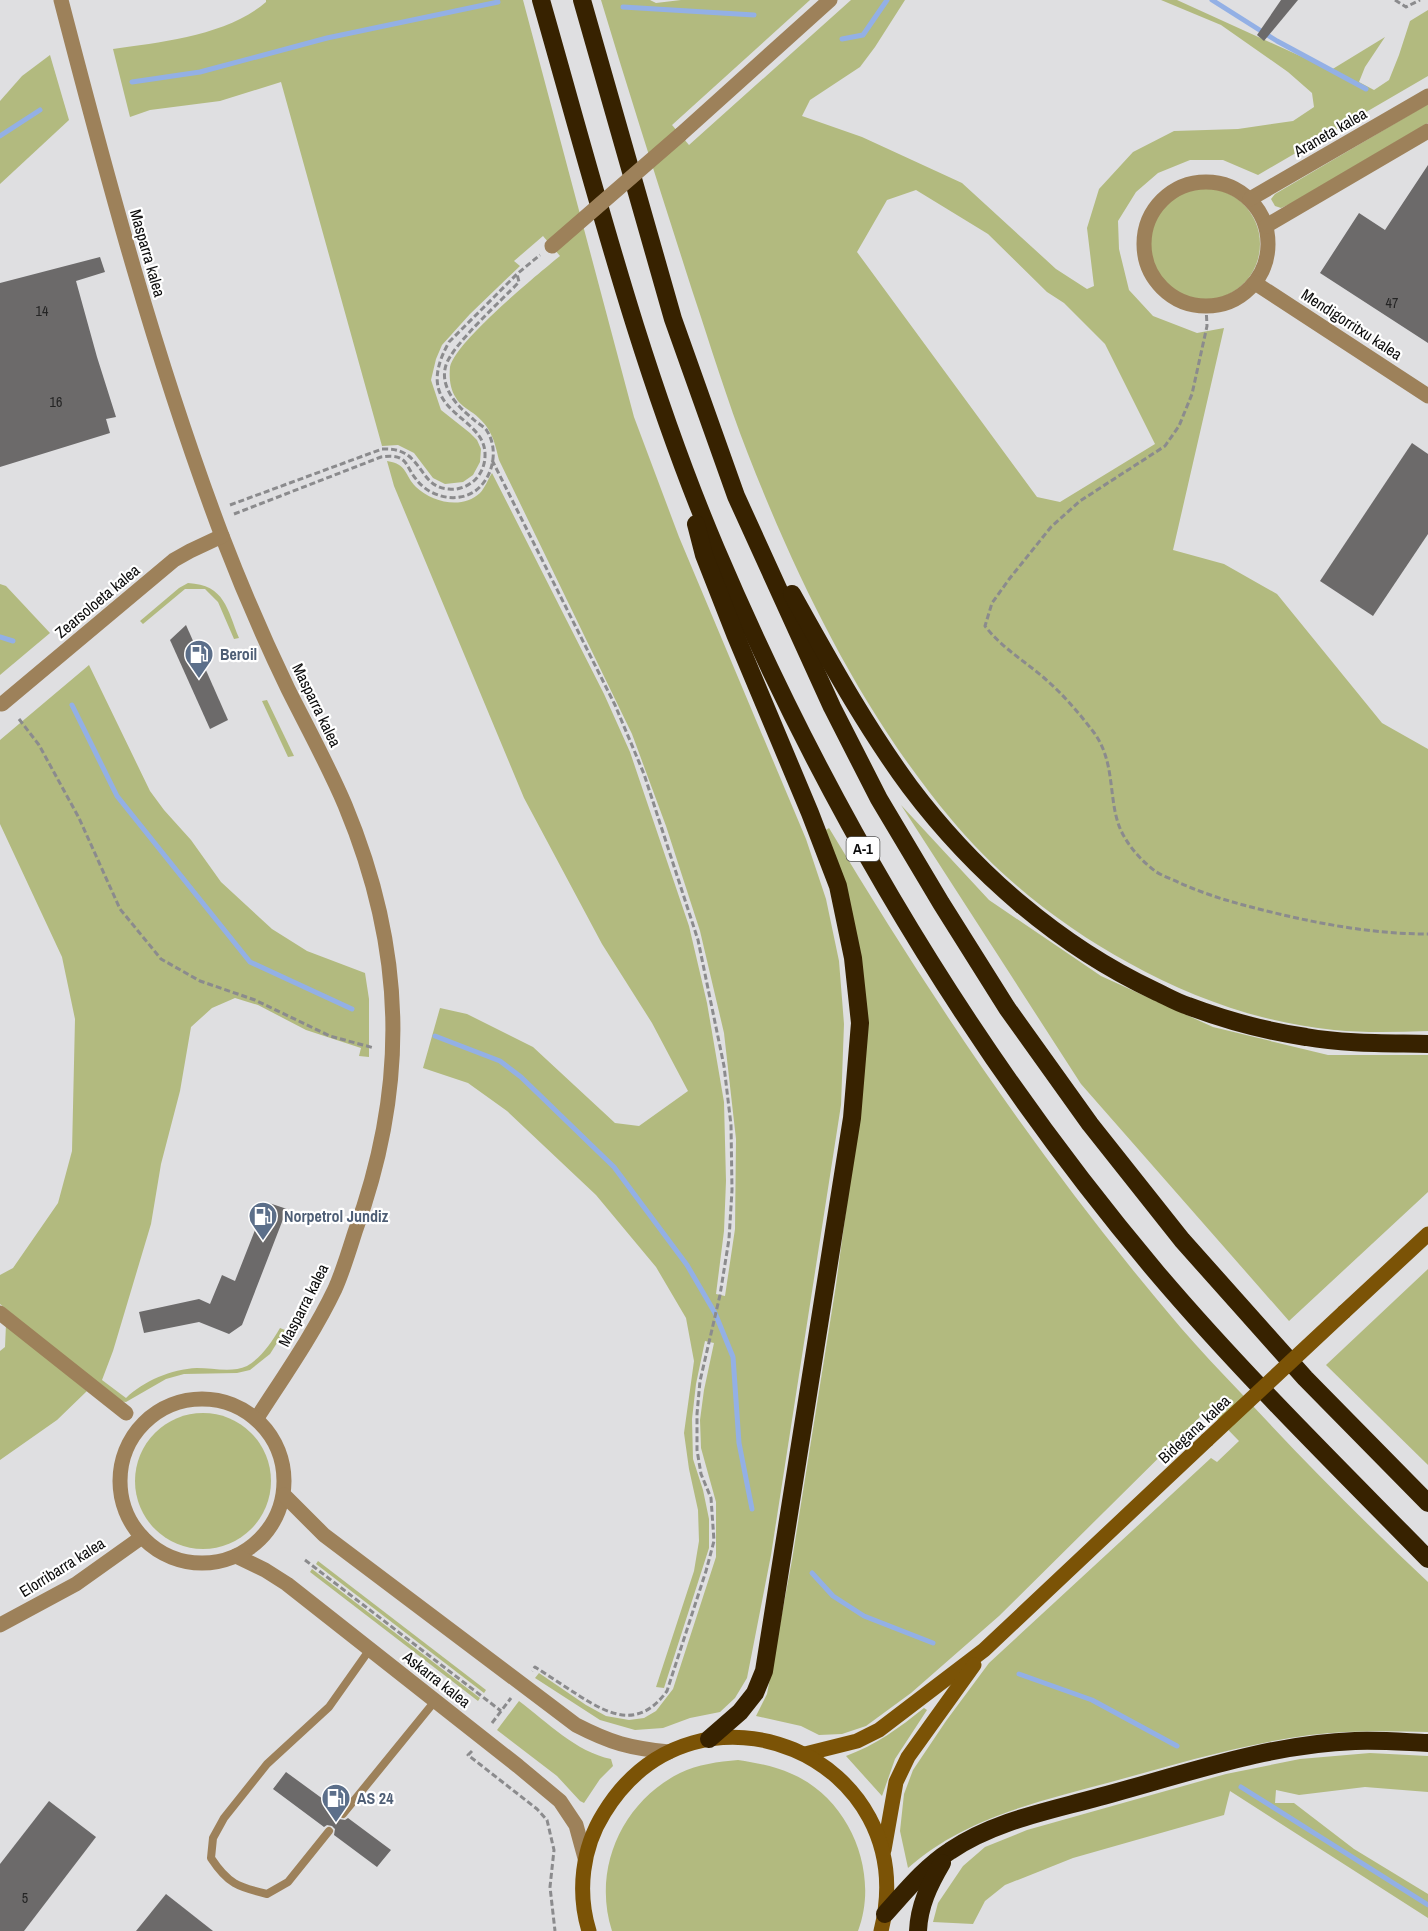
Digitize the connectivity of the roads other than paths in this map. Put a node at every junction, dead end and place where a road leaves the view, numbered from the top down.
1 (61, 0) edge
2 (541, 0) edge
3 (582, 0) edge
4 (830, 0) edge
5 (1428, 96) edge
6 (1428, 131) edge
7 (1250, 199) junction
8 (1266, 225) junction
9 (552, 246) road end
10 (1255, 283) junction
11 (1428, 396) edge
12 (679, 455) junction
13 (736, 496) junction
14 (222, 536) junction
15 (2, 704) dead end
16 (1428, 1044) edge
17 (1428, 1234) edge
18 (0, 1313) edge
19 (126, 1413) dead end
20 (257, 1418) junction
21 (284, 1495) junction
22 (1428, 1503) edge
23 (142, 1537) junction
24 (236, 1556) junction
25 (1428, 1558) edge
26 (0, 1625) edge
27 (370, 1649) junction
28 (984, 1650) junction
29 (435, 1701) junction
30 (709, 1739) junction
31 (1428, 1743) edge
32 (669, 1752) junction
33 (805, 1754) junction
34 (343, 1814) dead end
35 (329, 1831) dead end
36 (949, 1851) junction
37 (884, 1856) junction
38 (585, 1858) junction
39 (885, 1925) edge
40 (588, 1931) edge
41 (918, 1931) edge

1 - 14 street, Masparra kalea
2 - 12 highway, A-1
3 - 13 highway, A-1
4 - 9 street, bridge
5 - 7 street, Araneta kalea
6 - 8 street
7 - 8 street
7 - 10 street
8 - 10 street
10 - 11 street, Mendigorritxu kalea
12 - 25 highway, A-1
12 - 30 highway
13 - 16 highway
13 - 22 highway, A-1
14 - 15 street, Zearsoloeta kalea
14 - 20 street, Masparra kalea
17 - 28 street, Bidegana kalea, bridge
18 - 19 street
20 - 21 street
20 - 23 street
21 - 24 street
21 - 32 street
23 - 24 street
23 - 26 street, Elorribarra kalea
24 - 27 street, Askarra kalea
27 - 29 street, Askarra kalea
27 - 35 lane
28 - 33 street, Bidegana kalea
28 - 37 street, Bidegana kalea
29 - 34 lane
29 - 38 street, Askarra kalea
30 - 32 street
30 - 33 street
31 - 36 highway
32 - 38 street
33 - 37 street
36 - 39 highway
36 - 41 highway
37 - 39 street
38 - 40 street

